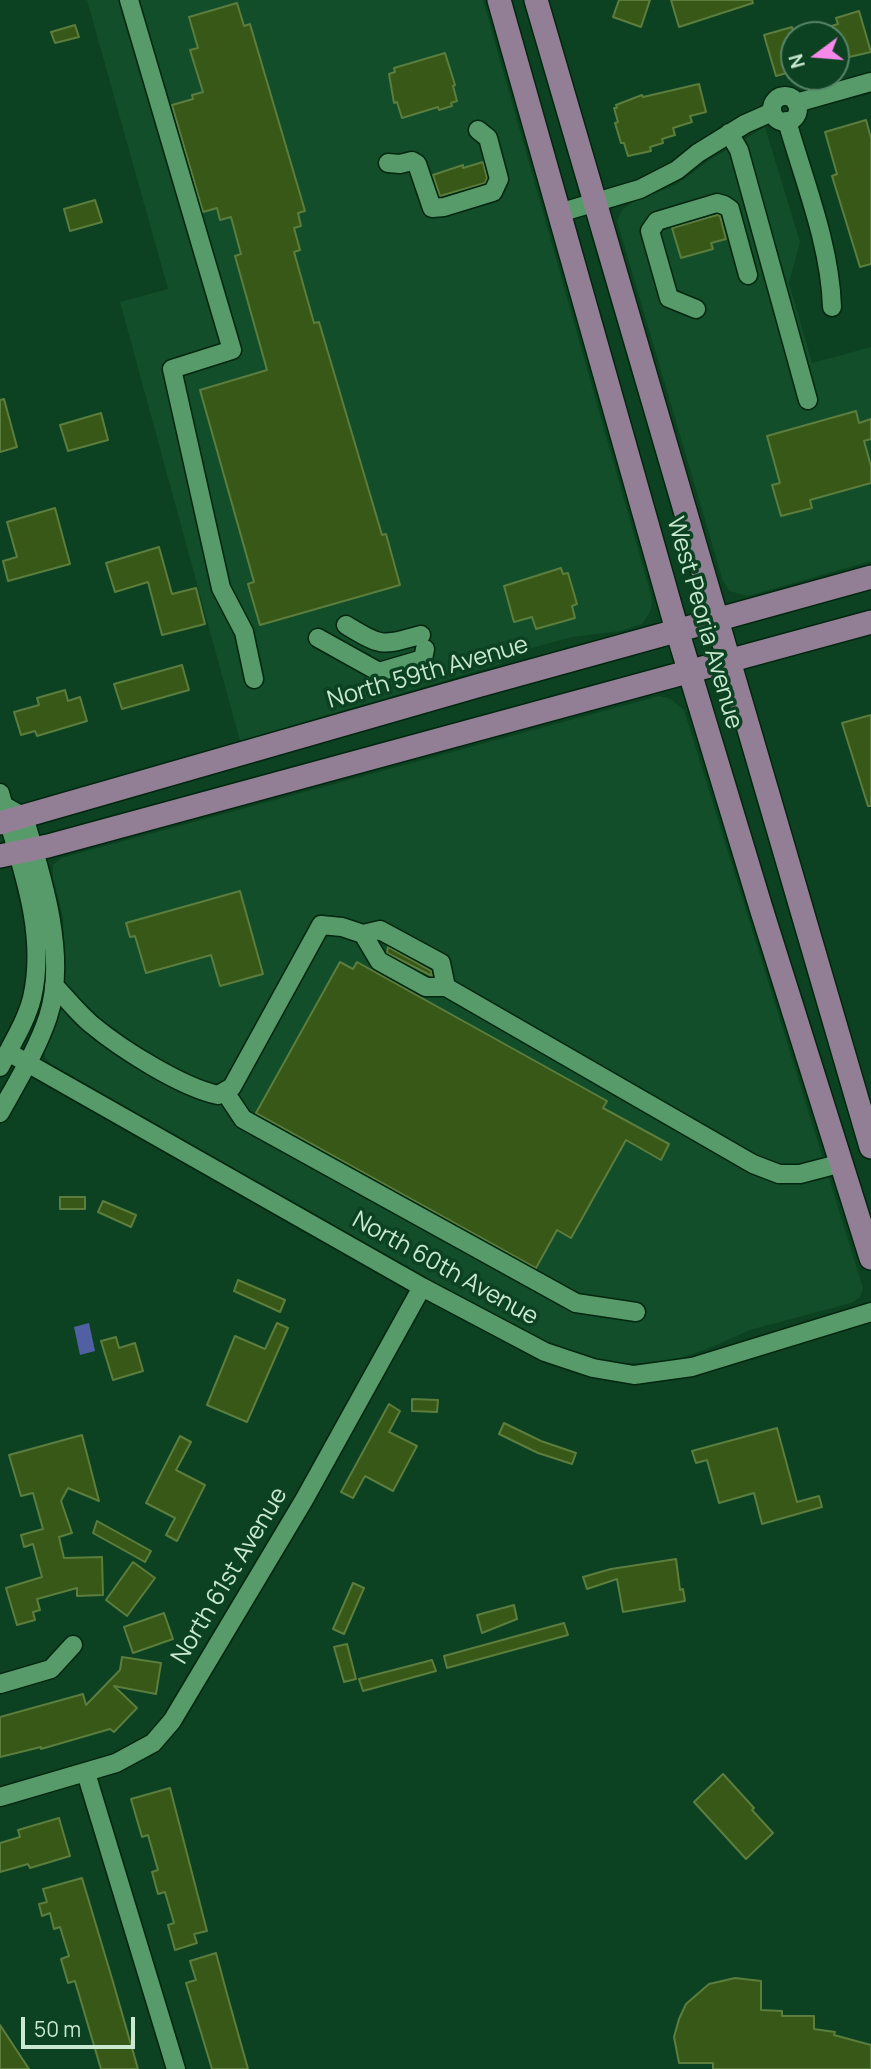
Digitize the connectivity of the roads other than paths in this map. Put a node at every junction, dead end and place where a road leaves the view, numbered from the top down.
1 (129, 0) edge
2 (499, 0) edge
3 (536, 0) edge
4 (871, 82) edge
5 (780, 117) junction
6 (478, 130) dead end
7 (729, 133) junction
8 (388, 163) dead end
9 (596, 203) junction
10 (559, 213) junction
11 (748, 275) dead end
12 (832, 307) dead end
13 (696, 309) dead end
14 (808, 400) dead end
15 (871, 577) edge
16 (718, 619) junction
17 (871, 622) edge
18 (345, 625) dead end
19 (677, 630) junction
20 (318, 638) dead end
21 (730, 661) junction
22 (690, 672) junction
23 (254, 679) dead end
24 (7, 812) edge
25 (17, 852) edge
26 (363, 934) junction
27 (819, 973) junction
28 (785, 984) junction
29 (54, 985) junction
30 (446, 986) junction
31 (4, 1059) edge
32 (27, 1063) junction
33 (225, 1091) junction
34 (0, 1113) edge
35 (871, 1147) edge
36 (842, 1163) junction
37 (871, 1258) edge
38 (422, 1287) junction
39 (636, 1312) dead end
40 (871, 1312) edge
41 (73, 1645) dead end
42 (0, 1684) edge
43 (86, 1773) junction
44 (0, 1797) edge
45 (176, 2069) edge

1 - 23 street
2 - 10 main road, West Peoria Avenue
3 - 9 main road, West Peoria Avenue
4 - 5 street
5 - 7 street
5 - 12 street
6 - 8 street
7 - 9 street
7 - 14 street
9 - 10 street
9 - 16 main road, West Peoria Avenue
10 - 19 main road, West Peoria Avenue
11 - 13 street
15 - 16 main road, North 59th Avenue
16 - 19 main road, North 59th Avenue
16 - 21 main road, West Peoria Avenue
17 - 21 main road
18 - 20 street
19 - 22 main road, West Peoria Avenue
19 - 24 main road, North 59th Avenue
21 - 22 main road
21 - 27 main road, West Peoria Avenue
22 - 25 main road
22 - 28 main road, West Peoria Avenue
24 - 25 street
25 - 29 street
25 - 31 street
26 - 30 street
26 - 30 street
26 - 33 street
27 - 28 main road
27 - 35 main road, West Peoria Avenue
28 - 36 main road, West Peoria Avenue
29 - 32 street
29 - 33 street
30 - 36 street
31 - 32 street, North 60th Avenue
32 - 34 street
32 - 38 street, North 60th Avenue
33 - 39 street
36 - 37 main road, West Peoria Avenue
38 - 40 street, North 60th Avenue
38 - 43 street, North 61st Avenue
41 - 42 street
43 - 44 street, North 61st Avenue
43 - 45 street

